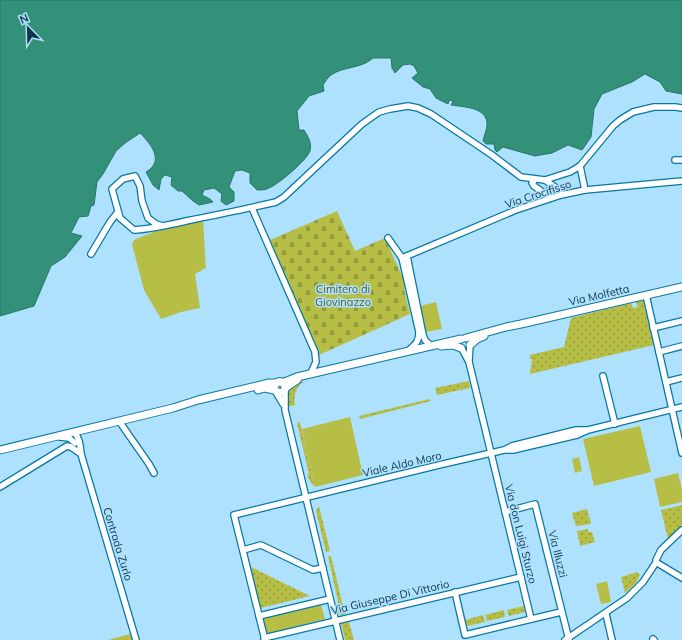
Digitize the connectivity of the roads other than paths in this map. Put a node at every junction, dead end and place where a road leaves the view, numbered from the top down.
1 (682, 108) edge
2 (675, 160) dead end
3 (682, 160) edge
4 (580, 166) junction
5 (535, 179) junction
6 (545, 180) junction
7 (682, 181) edge
8 (585, 190) junction
9 (541, 192) junction
10 (561, 195) junction
11 (551, 198) junction
12 (540, 202) junction
13 (252, 208) junction
14 (118, 212) junction
15 (163, 226) junction
16 (388, 238) dead end
17 (91, 254) dead end
18 (405, 257) junction
19 (682, 287) edge
20 (646, 295) junction
21 (682, 321) edge
22 (521, 324) junction
23 (654, 328) junction
24 (464, 338) junction
25 (430, 345) junction
26 (470, 345) junction
27 (682, 346) edge
28 (462, 348) junction
29 (409, 350) junction
30 (659, 352) junction
31 (469, 362) junction
32 (311, 373) junction
33 (603, 376) dead end
34 (682, 378) edge
35 (666, 382) junction
36 (280, 387) junction
37 (682, 407) edge
38 (672, 410) junction
39 (119, 421) junction
40 (615, 424) junction
41 (94, 427) junction
42 (74, 432) junction
43 (50, 438) junction
44 (77, 443) junction
45 (681, 443) edge
46 (0, 450) edge
47 (491, 453) junction
48 (682, 453) edge
49 (81, 454) junction
50 (154, 473) dead end
51 (0, 487) edge
52 (306, 497) junction
53 (505, 512) junction
54 (682, 530) edge
55 (243, 550) junction
56 (657, 563) junction
57 (323, 568) junction
58 (521, 576) junction
59 (682, 578) edge
60 (455, 592) junction
61 (330, 599) junction
62 (562, 612) junction
63 (606, 614) junction
64 (259, 616) junction
65 (531, 619) junction
66 (336, 621) junction
67 (264, 639) edge
68 (567, 639) edge
69 (136, 640) edge
70 (340, 640) edge
71 (612, 640) edge

1 - 4 street
2 - 3 street
4 - 6 street
4 - 8 street
5 - 6 street
5 - 9 street
5 - 13 street
6 - 10 street
7 - 8 street, Via Crocifisso
8 - 10 street, Via Crocifisso
9 - 11 street
9 - 12 street
10 - 11 street, Via Crocifisso
11 - 12 street, Via Crocifisso
12 - 18 street, Via Crocifisso
13 - 15 street
13 - 32 street
14 - 15 street
14 - 15 street
14 - 17 street
16 - 18 street
18 - 25 street
18 - 29 street
19 - 20 main road, Via Molfetta
20 - 22 main road, Via Molfetta
20 - 23 street
21 - 23 street
22 - 24 main road
22 - 26 main road
23 - 30 street
24 - 25 main road
24 - 26 main road
24 - 28 main road
25 - 29 main road
26 - 28 main road
26 - 31 street
27 - 30 street
28 - 31 street
28 - 36 main road
29 - 32 main road
30 - 35 street
31 - 47 street, Via don Luigi Sturzo
32 - 36 main road
33 - 40 street
34 - 35 street
35 - 38 street
36 - 39 main road
36 - 52 street
37 - 38 street, Viale Aldo Moro
38 - 40 street, Viale Aldo Moro
38 - 45 street
39 - 41 main road
39 - 50 street
40 - 47 street, Viale Aldo Moro
41 - 42 main road
41 - 44 street
42 - 43 main road
42 - 44 street
43 - 44 street
43 - 46 main road
44 - 49 street, Contrada Zurlo
45 - 48 street
47 - 52 street, Viale Aldo Moro
47 - 53 street, Via don Luigi Sturzo
49 - 51 street
49 - 69 street, Contrada Zurlo
52 - 55 street, Viale Aldo Moro
52 - 57 street
53 - 58 street, Via don Luigi Sturzo
53 - 62 street, Via Illuzzi
54 - 56 street
55 - 57 street
55 - 64 street
56 - 59 street
56 - 63 street
57 - 61 street
58 - 60 street, Via Giuseppe Di Vittorio
58 - 65 street, Via don Luigi Sturzo
60 - 65 street
60 - 66 street, Via Giuseppe Di Vittorio
61 - 64 street
61 - 66 street
62 - 65 street
62 - 68 street, Via Illuzzi
63 - 68 street
63 - 71 street
64 - 67 street
66 - 67 street, Via Giuseppe Di Vittorio
66 - 70 street

